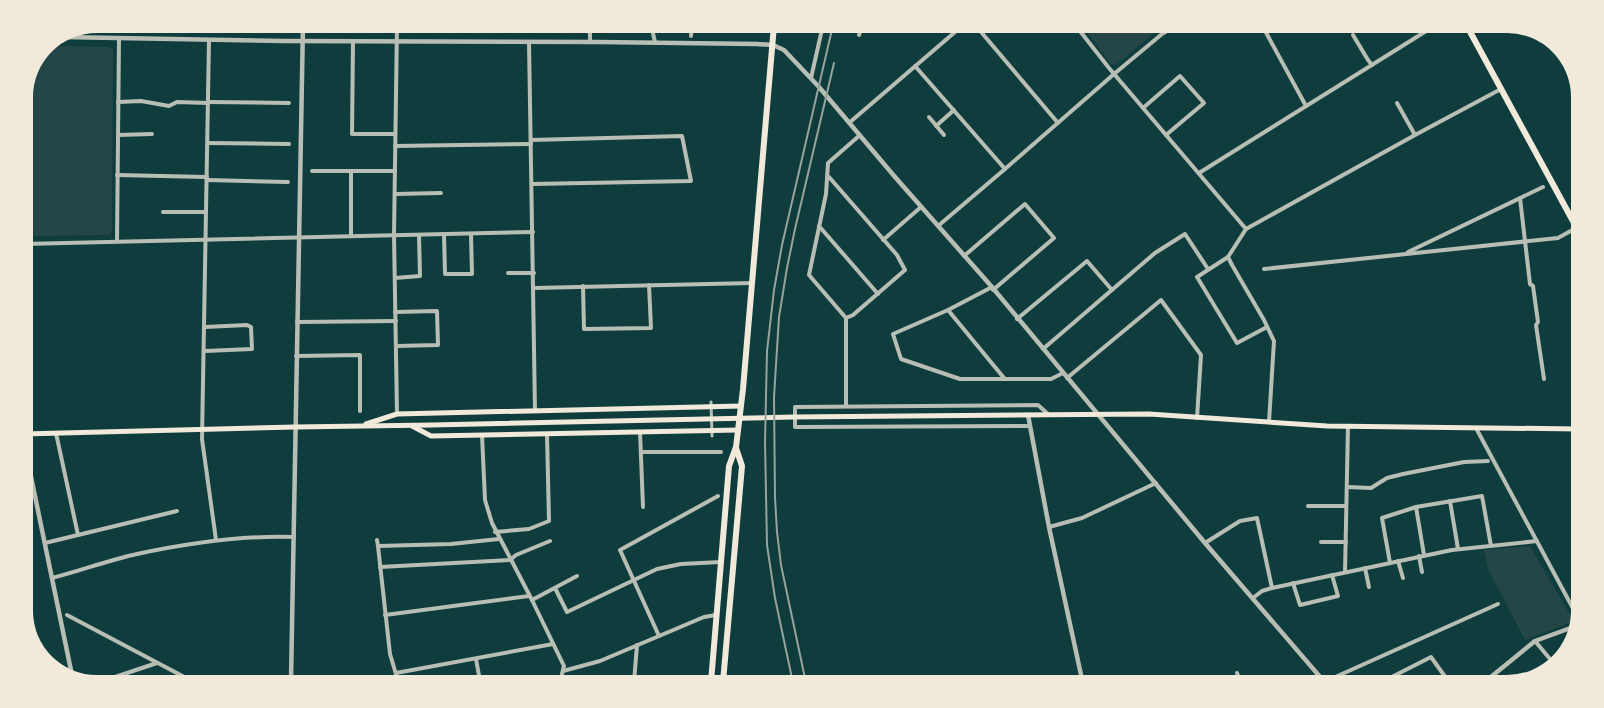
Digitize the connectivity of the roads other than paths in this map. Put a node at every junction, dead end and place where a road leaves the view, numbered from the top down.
1 (302, 33) edge
2 (397, 33) edge
3 (590, 33) edge
4 (653, 33) edge
5 (691, 33) edge
6 (774, 33) edge
7 (821, 33) edge
8 (954, 33) edge
9 (982, 33) edge
10 (1082, 33) edge
11 (1164, 33) edge
12 (1266, 33) edge
13 (1423, 33) edge
14 (1471, 33) edge
15 (1353, 35) dead end
16 (691, 36) dead end
17 (75, 37) edge
18 (118, 38) junction
19 (209, 40) junction
20 (302, 41) junction
21 (353, 41) junction
22 (397, 42) junction
23 (529, 42) junction
24 (590, 42) junction
25 (655, 42) junction
26 (773, 45) junction
27 (1372, 64) junction
28 (915, 66) junction
29 (1114, 74) junction
30 (811, 78) junction
31 (1502, 89) junction
32 (118, 102) junction
33 (208, 103) junction
34 (289, 103) dead end
35 (1397, 103) dead end
36 (1306, 106) junction
37 (1143, 108) junction
38 (954, 110) junction
39 (929, 117) dead end
40 (849, 123) junction
41 (1058, 123) junction
42 (936, 126) junction
43 (152, 134) dead end
44 (395, 134) junction
45 (118, 135) junction
46 (860, 135) junction
47 (944, 135) dead end
48 (1166, 135) junction
49 (1415, 135) junction
50 (531, 142) junction
51 (207, 143) junction
52 (289, 144) dead end
53 (395, 146) junction
54 (1005, 169) junction
55 (312, 171) dead end
56 (351, 171) junction
57 (395, 171) junction
58 (1198, 173) junction
59 (117, 175) junction
60 (828, 176) junction
61 (207, 179) junction
62 (288, 182) dead end
63 (532, 184) junction
64 (1543, 187) dead end
65 (441, 193) dead end
66 (395, 194) junction
67 (1520, 198) junction
68 (921, 207) junction
69 (164, 212) dead end
70 (206, 212) junction
71 (1571, 218) edge
72 (819, 225) junction
73 (938, 226) junction
74 (1246, 229) junction
75 (532, 232) junction
76 (1571, 233) edge
77 (444, 234) junction
78 (471, 234) junction
79 (394, 235) junction
80 (418, 235) junction
81 (351, 236) junction
82 (298, 238) junction
83 (206, 239) junction
84 (883, 240) junction
85 (117, 241) junction
86 (1525, 241) junction
87 (33, 244) edge
88 (1405, 254) junction
89 (964, 256) junction
90 (1228, 257) junction
91 (1264, 268) dead end
92 (1208, 269) junction
93 (508, 273) dead end
94 (534, 273) junction
95 (395, 278) junction
96 (752, 283) junction
97 (650, 285) junction
98 (583, 286) junction
99 (534, 288) junction
100 (992, 289) junction
101 (1112, 290) junction
102 (878, 294) junction
103 (948, 309) junction
104 (395, 312) junction
105 (846, 318) junction
106 (1017, 320) junction
107 (396, 321) junction
108 (297, 322) junction
109 (205, 327) junction
110 (1267, 327) junction
111 (396, 346) junction
112 (1043, 349) junction
113 (204, 351) junction
114 (296, 356) junction
115 (1063, 373) junction
116 (1067, 378) junction
117 (1005, 379) junction
118 (1544, 379) dead end
119 (711, 402) dead end
120 (741, 406) junction
121 (846, 406) junction
122 (360, 411) dead end
123 (536, 412) junction
124 (397, 414) junction
125 (1028, 415) junction
126 (1049, 415) junction
127 (1099, 415) junction
128 (1197, 418) junction
129 (1269, 423) junction
130 (358, 426) junction
131 (411, 426) junction
132 (1030, 426) junction
133 (1348, 426) junction
134 (295, 427) junction
135 (1476, 428) junction
136 (203, 429) junction
137 (1571, 429) edge
138 (738, 430) junction
139 (640, 431) junction
140 (56, 433) junction
141 (546, 433) junction
142 (33, 435) edge
143 (482, 435) junction
144 (712, 436) dead end
145 (736, 447) junction
146 (640, 452) junction
147 (721, 452) dead end
148 (1488, 461) dead end
149 (1156, 483) junction
150 (33, 485) edge
151 (1347, 487) junction
152 (718, 496) dead end
153 (1450, 501) junction
154 (1308, 506) dead end
155 (1346, 506) junction
156 (643, 507) dead end
157 (1416, 507) junction
158 (177, 511) dead end
159 (1049, 527) junction
160 (495, 532) junction
161 (78, 535) junction
162 (294, 537) junction
163 (499, 539) junction
164 (216, 540) junction
165 (377, 540) dead end
166 (550, 541) dead end
167 (1537, 541) junction
168 (1321, 542) dead end
169 (1346, 542) junction
170 (45, 543) junction
171 (1205, 543) junction
172 (378, 546) junction
173 (1491, 546) junction
174 (1458, 549) junction
175 (1422, 556) junction
176 (510, 560) junction
177 (721, 561) junction
178 (1398, 561) junction
179 (1390, 563) junction
180 (380, 567) junction
181 (1365, 568) junction
182 (1345, 572) junction
183 (1422, 572) dead end
184 (1332, 575) junction
185 (577, 576) dead end
186 (52, 578) junction
187 (1403, 578) dead end
188 (633, 580) junction
189 (1293, 583) junction
190 (1370, 587) dead end
191 (555, 588) junction
192 (1272, 588) junction
193 (531, 598) junction
194 (1253, 598) junction
195 (1498, 604) dead end
196 (1571, 605) edge
197 (67, 615) dead end
198 (385, 615) junction
199 (716, 615) junction
200 (1568, 629) edge
201 (659, 636) junction
202 (1535, 641) junction
203 (554, 644) junction
204 (637, 645) junction
205 (476, 658) junction
206 (1549, 659) edge
207 (158, 663) junction
208 (71, 669) edge
209 (562, 671) junction
210 (396, 674) joint
211 (121, 675) edge
212 (181, 675) edge
213 (291, 675) edge
214 (479, 675) edge
215 (561, 675) edge
216 (635, 675) edge
217 (712, 675) edge
218 (724, 675) edge
219 (1081, 675) edge
220 (1318, 675) edge
221 (1340, 675) edge
222 (1396, 675) edge
223 (1444, 675) edge
224 (1493, 675) edge

1 - 20 street
2 - 22 street
3 - 24 street
4 - 25 street
5 - 16 street
6 - 26 highway
7 - 30 street
8 - 28 street
9 - 41 street
10 - 29 street
11 - 29 street
12 - 36 street
13 - 27 street
14 - 31 highway
15 - 27 street
17 - 18 street
18 - 19 street
18 - 32 street
19 - 20 street
19 - 33 street
20 - 21 street
20 - 82 street
21 - 22 street
21 - 44 street
22 - 23 street
22 - 44 street
23 - 24 street
23 - 50 street
24 - 25 street
25 - 26 street
26 - 30 street
26 - 96 highway
27 - 36 street
28 - 38 street
28 - 40 street
29 - 37 street
29 - 41 street
30 - 40 street
31 - 49 street
31 - 71 highway
32 - 33 street
32 - 45 street
33 - 34 street
33 - 51 street
35 - 49 street
36 - 58 street
37 - 48 street
37 - 48 street
38 - 42 street
38 - 54 street
39 - 42 street
40 - 46 street
41 - 54 street
42 - 47 street
43 - 45 street
44 - 53 street
45 - 59 street
46 - 60 street
46 - 68 street
48 - 58 street
49 - 74 street
50 - 53 street
50 - 63 street
50 - 63 street
51 - 52 street
51 - 61 street
53 - 57 street
54 - 73 street
55 - 56 street
56 - 57 street
56 - 81 street
57 - 66 street
58 - 74 street
59 - 61 street
59 - 85 street
60 - 72 street
60 - 84 street
61 - 62 street
61 - 70 street
63 - 75 street
64 - 67 street
65 - 66 street
66 - 79 street
67 - 86 street
67 - 88 street
68 - 73 street
68 - 84 street
69 - 70 street
70 - 83 street
72 - 102 street
72 - 105 street
73 - 89 street
74 - 90 street
75 - 78 street
75 - 94 street
76 - 86 street
77 - 78 street
77 - 78 street
77 - 80 street
79 - 80 street
79 - 81 street
79 - 95 street
80 - 95 street
81 - 82 street
82 - 83 street
82 - 108 street
83 - 85 street
83 - 109 street
84 - 102 street
85 - 87 street
86 - 88 street
86 - 118 street
88 - 91 street
89 - 100 street
89 - 100 street
90 - 92 street
90 - 110 street
92 - 101 street
92 - 110 street
93 - 94 street
94 - 99 street
95 - 104 street
96 - 97 street
96 - 120 highway
97 - 98 street
97 - 98 street
98 - 99 street
99 - 123 street
100 - 103 street
100 - 106 street
101 - 106 street
101 - 112 street
102 - 105 street
103 - 117 street
103 - 117 street
104 - 107 street
104 - 111 street
105 - 121 street
106 - 112 street
107 - 108 street
107 - 111 street
108 - 114 street
109 - 113 street
109 - 113 street
110 - 129 street
111 - 124 street
112 - 115 street
113 - 136 street
114 - 122 street
114 - 134 street
115 - 116 street
115 - 117 street
116 - 127 street
116 - 128 street
119 - 144 street
120 - 123 main road
120 - 138 highway
121 - 126 street
121 - 132 street
123 - 124 main road
124 - 130 main road
125 - 126 main road
125 - 131 main road
125 - 132 street
126 - 127 main road
127 - 128 main road
127 - 149 street
128 - 129 main road
129 - 133 main road
130 - 131 main road
130 - 134 main road
131 - 143 main road
132 - 159 street
133 - 135 main road
133 - 151 street
134 - 136 main road
134 - 162 street
135 - 137 main road
135 - 167 street
136 - 140 main road
136 - 164 street
138 - 139 main road
138 - 145 highway
139 - 141 main road
139 - 146 street
140 - 142 main road
140 - 161 street
141 - 143 main road
141 - 160 street
143 - 160 street
145 - 177 highway
145 - 218 highway
146 - 147 street
146 - 156 street
148 - 151 street
149 - 159 street
149 - 171 street
150 - 170 street
151 - 155 street
152 - 188 street
153 - 157 street
153 - 173 street
153 - 174 street
154 - 155 street
155 - 169 street
157 - 175 street
157 - 179 street
158 - 161 street
159 - 219 street
160 - 163 street
161 - 170 street
162 - 164 street
162 - 213 street
163 - 172 street
163 - 176 street
164 - 186 street
165 - 172 street
166 - 176 street
167 - 173 street
167 - 196 street
168 - 169 street
169 - 182 street
170 - 186 street
171 - 192 street
171 - 194 street
172 - 180 street
173 - 174 street
174 - 175 street
175 - 178 street
175 - 183 street
176 - 180 street
176 - 193 street
177 - 188 street
177 - 199 highway
178 - 179 street
178 - 187 street
179 - 181 street
180 - 198 street
181 - 182 street
181 - 190 street
182 - 184 street
184 - 189 street
184 - 189 street
185 - 191 street
186 - 208 street
188 - 191 street
188 - 201 street
189 - 192 street
191 - 193 street
192 - 194 street
193 - 198 street
193 - 203 street
194 - 220 street
195 - 221 street
197 - 207 street
198 - 210 street
199 - 201 street
199 - 217 highway
200 - 202 street
201 - 204 street
202 - 206 street
202 - 224 street
203 - 205 street
203 - 209 street
204 - 209 street
204 - 216 street
205 - 210 street
205 - 214 street
207 - 211 street
207 - 212 street
209 - 215 street
222 - 223 street

